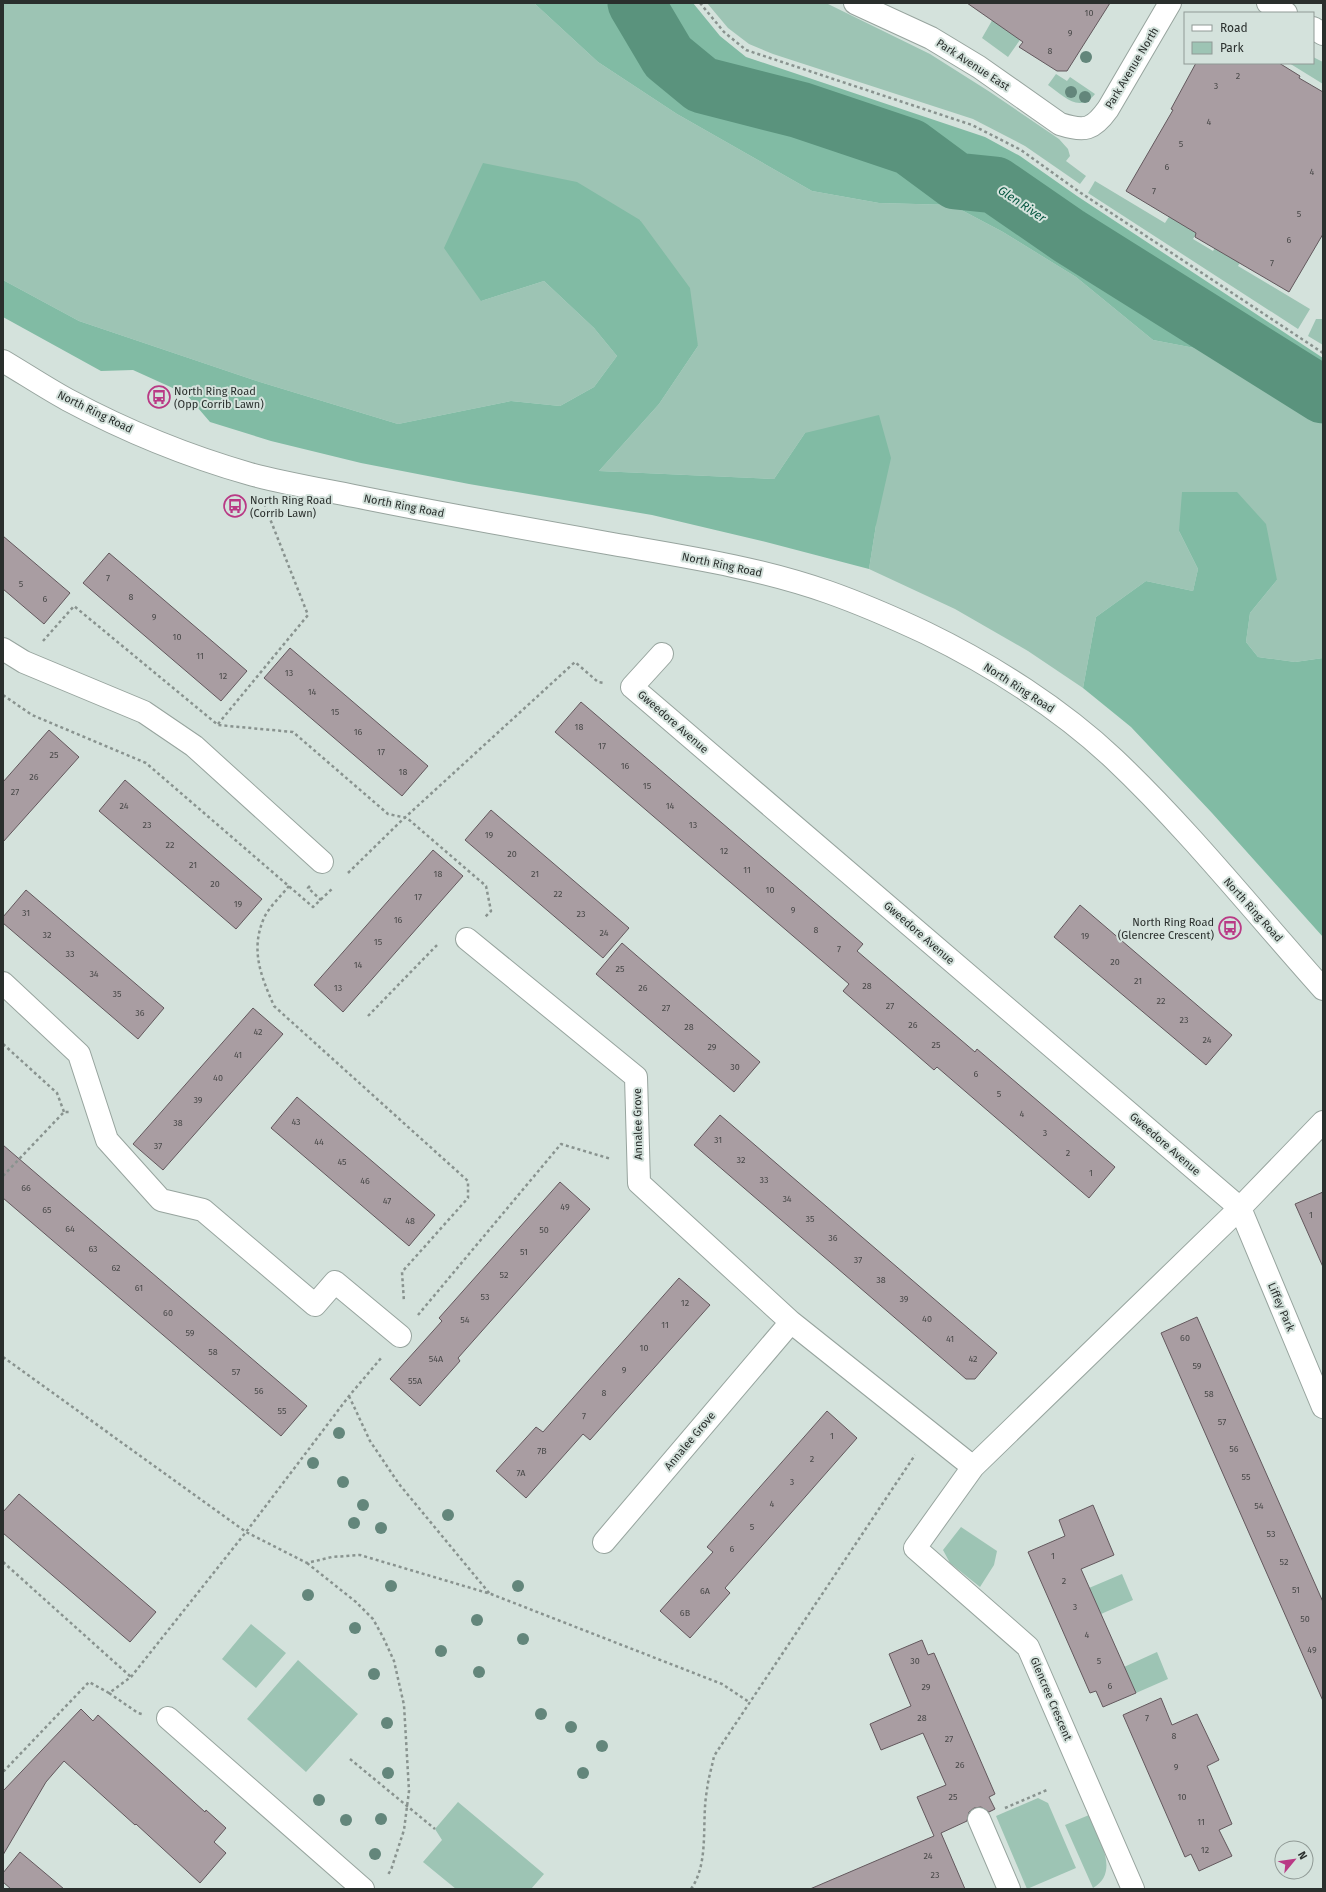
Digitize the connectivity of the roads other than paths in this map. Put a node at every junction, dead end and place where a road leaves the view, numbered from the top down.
1 (855, 3) edge
2 (1170, 3) edge
3 (1268, 3) edge
4 (1284, 12) edge
5 (1314, 29) edge
6 (1323, 34) edge
7 (1088, 129) joint
8 (3, 361) edge
9 (3, 649) edge
10 (662, 654) dead end
11 (322, 862) dead end
12 (467, 939) road end
13 (3, 983) edge
14 (1323, 989) edge
15 (1323, 1122) edge
16 (1240, 1208) junction
17 (792, 1322) junction
18 (400, 1336) road end
19 (1323, 1407) edge
20 (973, 1467) junction
21 (604, 1542) dead end
22 (168, 1718) road end
23 (979, 1819) dead end
24 (373, 1886) edge
25 (1010, 1889) edge
26 (1133, 1889) edge

1 - 7 street, Park Avenue East
2 - 7 street, Park Avenue North
3 - 4 street
5 - 6 street
8 - 14 street, North Ring Road
9 - 11 street
10 - 16 street, Gweedore Avenue
12 - 17 street, Annalee Grove
13 - 18 street
15 - 16 street
16 - 19 street, Liffey Park
16 - 20 street
17 - 20 street, Annalee Grove
17 - 21 street, Annalee Grove
20 - 26 street, Glencree Crescent
22 - 24 street
23 - 25 street

